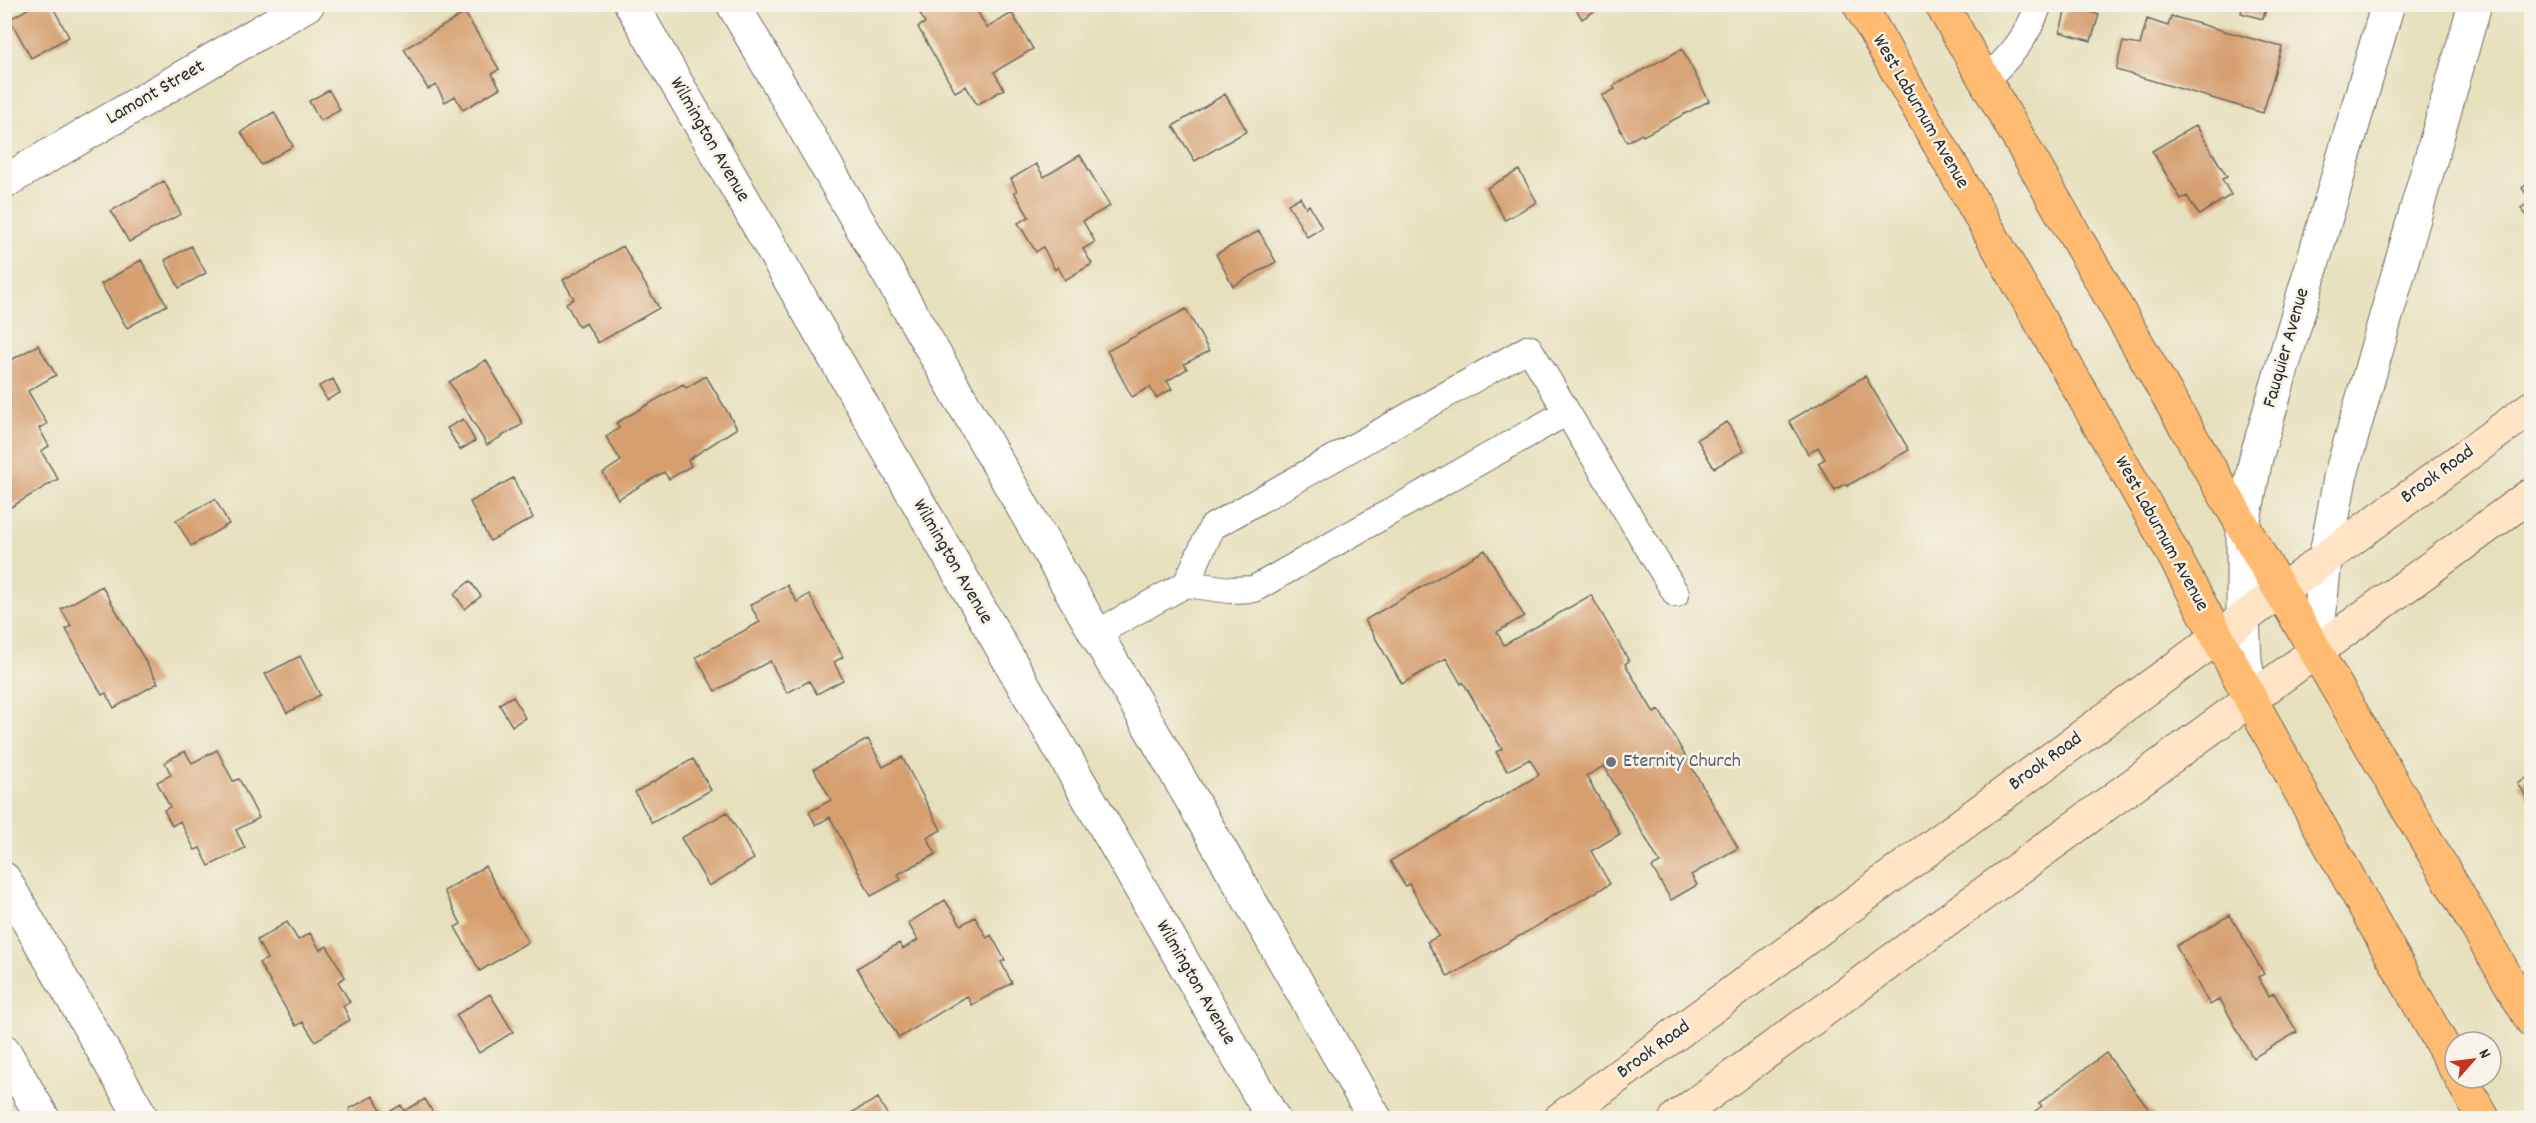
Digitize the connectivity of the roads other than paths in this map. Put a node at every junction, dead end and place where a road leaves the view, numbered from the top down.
1 (308, 4) edge
2 (631, 4) edge
3 (733, 4) edge
4 (1858, 4) edge
5 (1941, 4) edge
6 (2039, 4) edge
7 (2388, 4) edge
8 (2475, 4) edge
9 (1985, 81) junction
10 (4, 182) edge
11 (2532, 407) edge
12 (1567, 412) junction
13 (2532, 494) edge
14 (2242, 526) junction
15 (2325, 559) junction
16 (1186, 584) junction
17 (2279, 591) junction
18 (1676, 594) dead end
19 (2230, 626) junction
20 (1095, 634) junction
21 (2316, 651) junction
22 (2252, 700) junction
23 (4, 879) edge
24 (2532, 1020) edge
25 (2443, 1047) edge
26 (4, 1051) edge
27 (2467, 1090) edge
28 (43, 1119) edge
29 (142, 1119) edge
30 (1273, 1119) edge
31 (1375, 1119) edge
32 (1561, 1119) edge
33 (1676, 1119) edge
34 (2483, 1119) edge

1 - 10 street, Lamont Street
2 - 30 street, Wilmington Avenue
3 - 20 street
4 - 19 main road, West Laburnum Avenue
5 - 9 main road
6 - 9 lane
7 - 14 street, Fauquier Avenue
8 - 15 street
9 - 14 main road
11 - 15 main road, Brook Road
12 - 16 lane
12 - 16 lane
12 - 18 lane
13 - 21 main road
14 - 17 main road
14 - 19 street, Fauquier Avenue
15 - 17 main road, Brook Road
15 - 21 street
16 - 20 lane
17 - 19 main road, Brook Road
17 - 21 main road
19 - 22 main road, West Laburnum Avenue
19 - 32 main road, Brook Road
20 - 31 street
21 - 22 main road
21 - 24 main road
22 - 25 main road, West Laburnum Avenue
22 - 33 main road
23 - 29 street
26 - 28 street
27 - 34 main road

